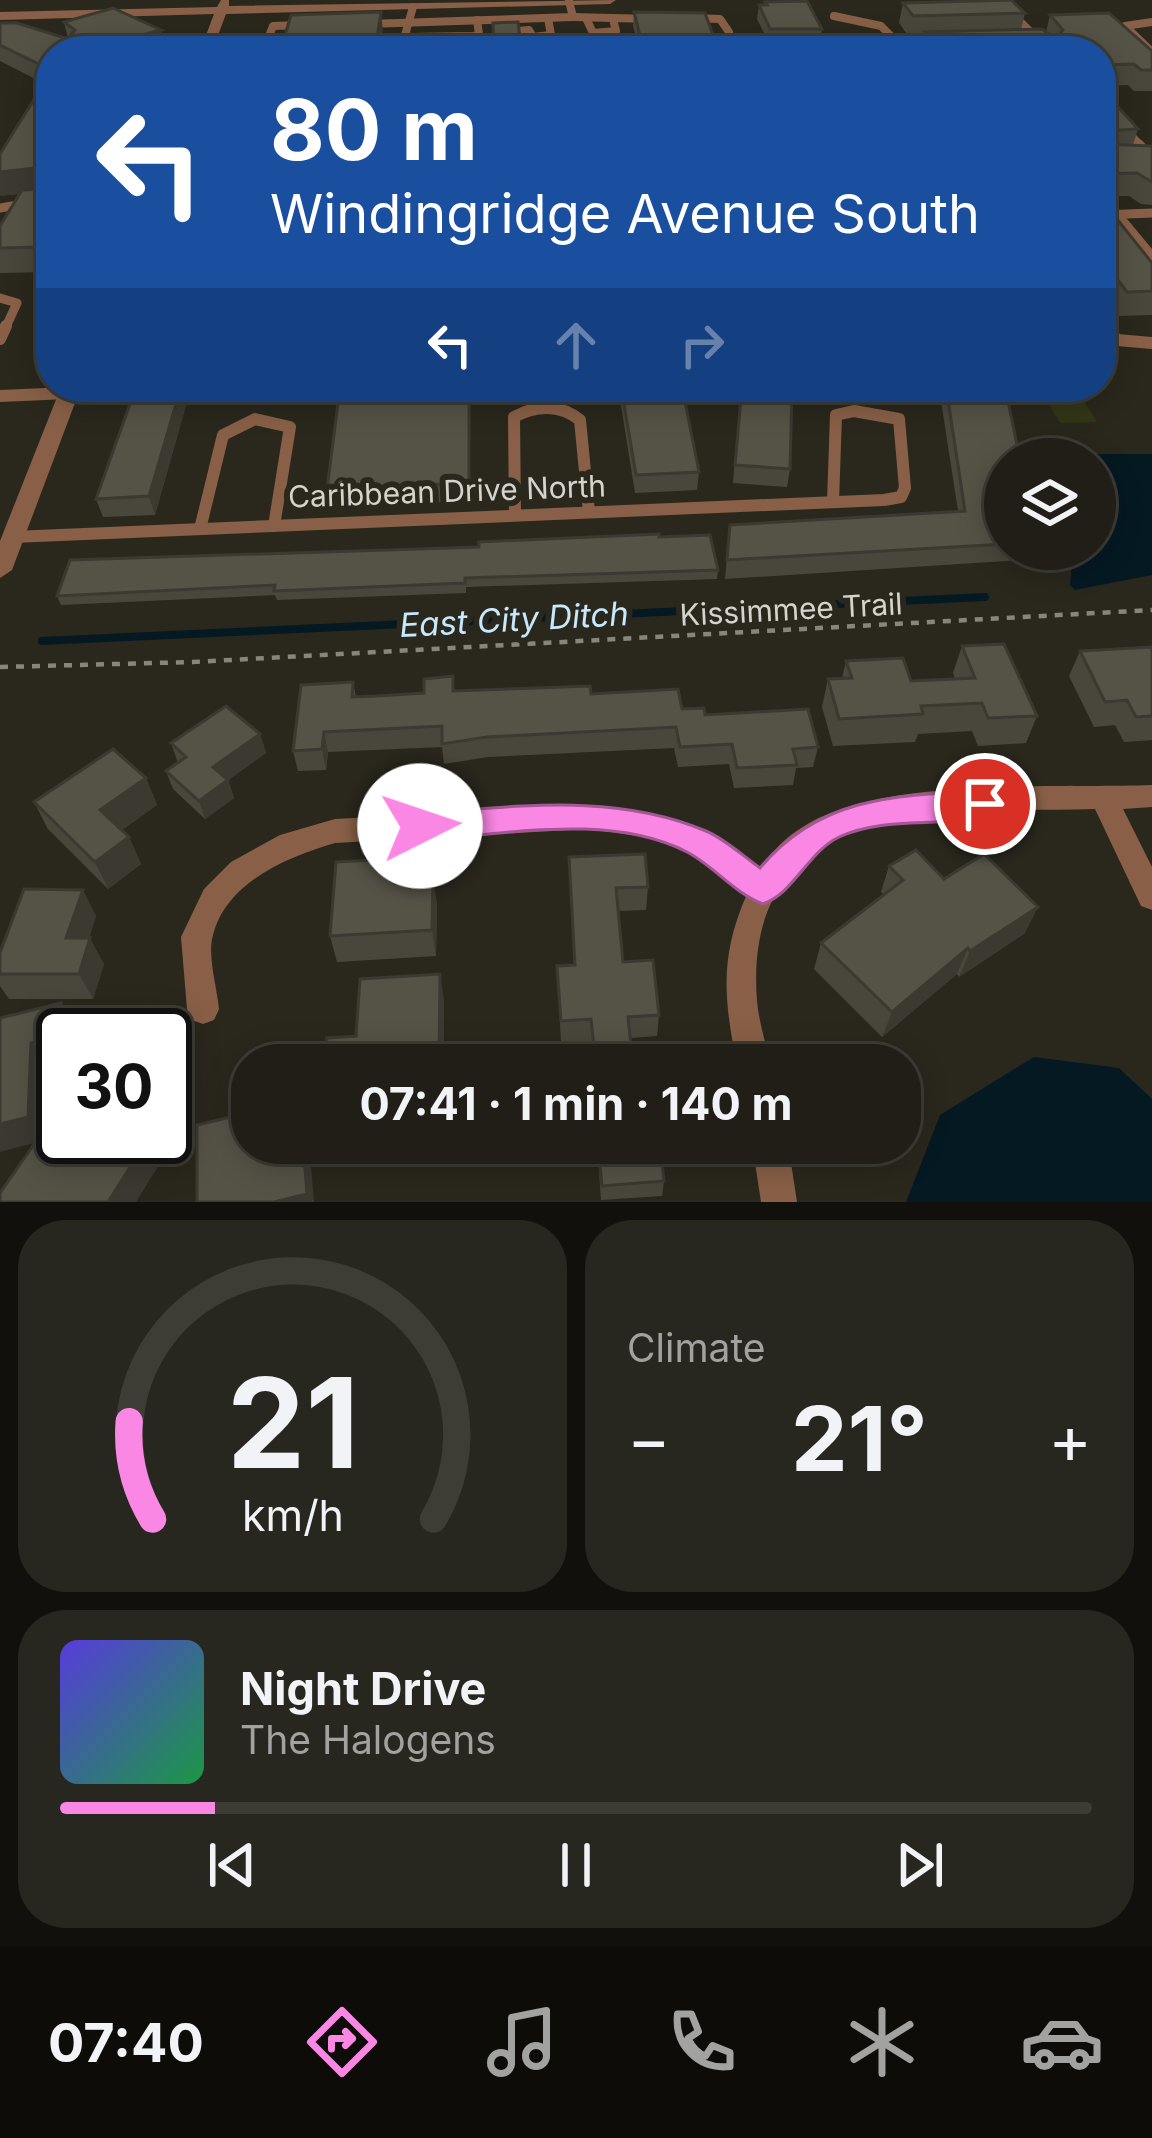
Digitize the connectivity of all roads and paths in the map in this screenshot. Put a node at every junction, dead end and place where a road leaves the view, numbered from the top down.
1 (610, 0) edge
2 (998, 0) edge
3 (503, 2) edge
4 (568, 2) edge
5 (224, 6) edge
6 (413, 7) junction
7 (0, 16) edge
8 (834, 16) dead end
9 (573, 17) junction
10 (527, 18) junction
11 (548, 18) junction
12 (586, 18) junction
13 (687, 18) edge
14 (613, 19) junction
15 (667, 19) edge
16 (477, 20) junction
17 (412, 22) junction
18 (1152, 22) edge
19 (366, 24) edge
20 (319, 25) edge
21 (529, 30) junction
22 (502, 31) edge
23 (518, 31) edge
24 (478, 32) junction
25 (729, 32) dead end
26 (212, 36) edge
27 (269, 36) edge
28 (408, 36) edge
29 (474, 36) edge
30 (532, 36) edge
31 (542, 36) edge
32 (891, 36) edge
33 (1035, 36) edge
34 (1152, 52) edge
35 (1116, 124) edge
36 (1152, 158) edge
37 (1135, 160) edge
38 (36, 202) edge
39 (0, 208) edge
40 (1152, 213) edge
41 (1117, 214) joint
42 (1152, 256) edge
43 (0, 298) edge
44 (0, 339) edge
45 (1116, 339) edge
46 (1152, 343) edge
47 (36, 393) edge
48 (0, 396) edge
49 (65, 402) edge
50 (833, 502) junction
51 (590, 512) junction
52 (515, 515) junction
53 (274, 526) junction
54 (200, 529) junction
55 (13, 537) junction
56 (0, 569) edge
57 (1152, 610) edge
58 (0, 667) edge
59 (1152, 796) edge
60 (1104, 799) junction
61 (763, 889) junction
62 (1152, 897) edge
63 (203, 1009) dead end
64 (750, 1044) edge
65 (773, 1164) edge
66 (779, 1202) edge

1 - 4 street
2 - 33 lane
3 - 4 street
3 - 6 street
4 - 9 lane
5 - 6 street
5 - 7 street
5 - 26 street
6 - 17 lane
8 - 32 lane
9 - 11 lane
9 - 12 lane
10 - 11 lane
10 - 16 lane
10 - 21 lane
11 - 31 lane
12 - 14 lane
12 - 14 lane
13 - 25 lane
14 - 15 lane
16 - 17 lane
16 - 24 lane
17 - 19 lane
17 - 28 lane
18 - 34 lane
20 - 27 lane
21 - 23 lane
21 - 30 lane
22 - 24 lane
24 - 29 lane
35 - 36 lane
36 - 37 lane
38 - 39 lane
40 - 41 lane
41 - 42 lane
43 - 44 lane
45 - 46 lane
47 - 48 lane
49 - 55 street
50 - 50 lane, Caribbean Drive North
50 - 51 lane, Caribbean Drive North
51 - 52 lane, Caribbean Drive North
51 - 52 lane
52 - 53 lane, Caribbean Drive North
53 - 54 lane, Caribbean Drive North
53 - 54 lane
54 - 55 lane, Caribbean Drive North
55 - 56 street
57 - 58 path, Kissimmee Trail
59 - 60 street
60 - 61 street
60 - 62 street
61 - 63 street
61 - 64 street
65 - 66 street

